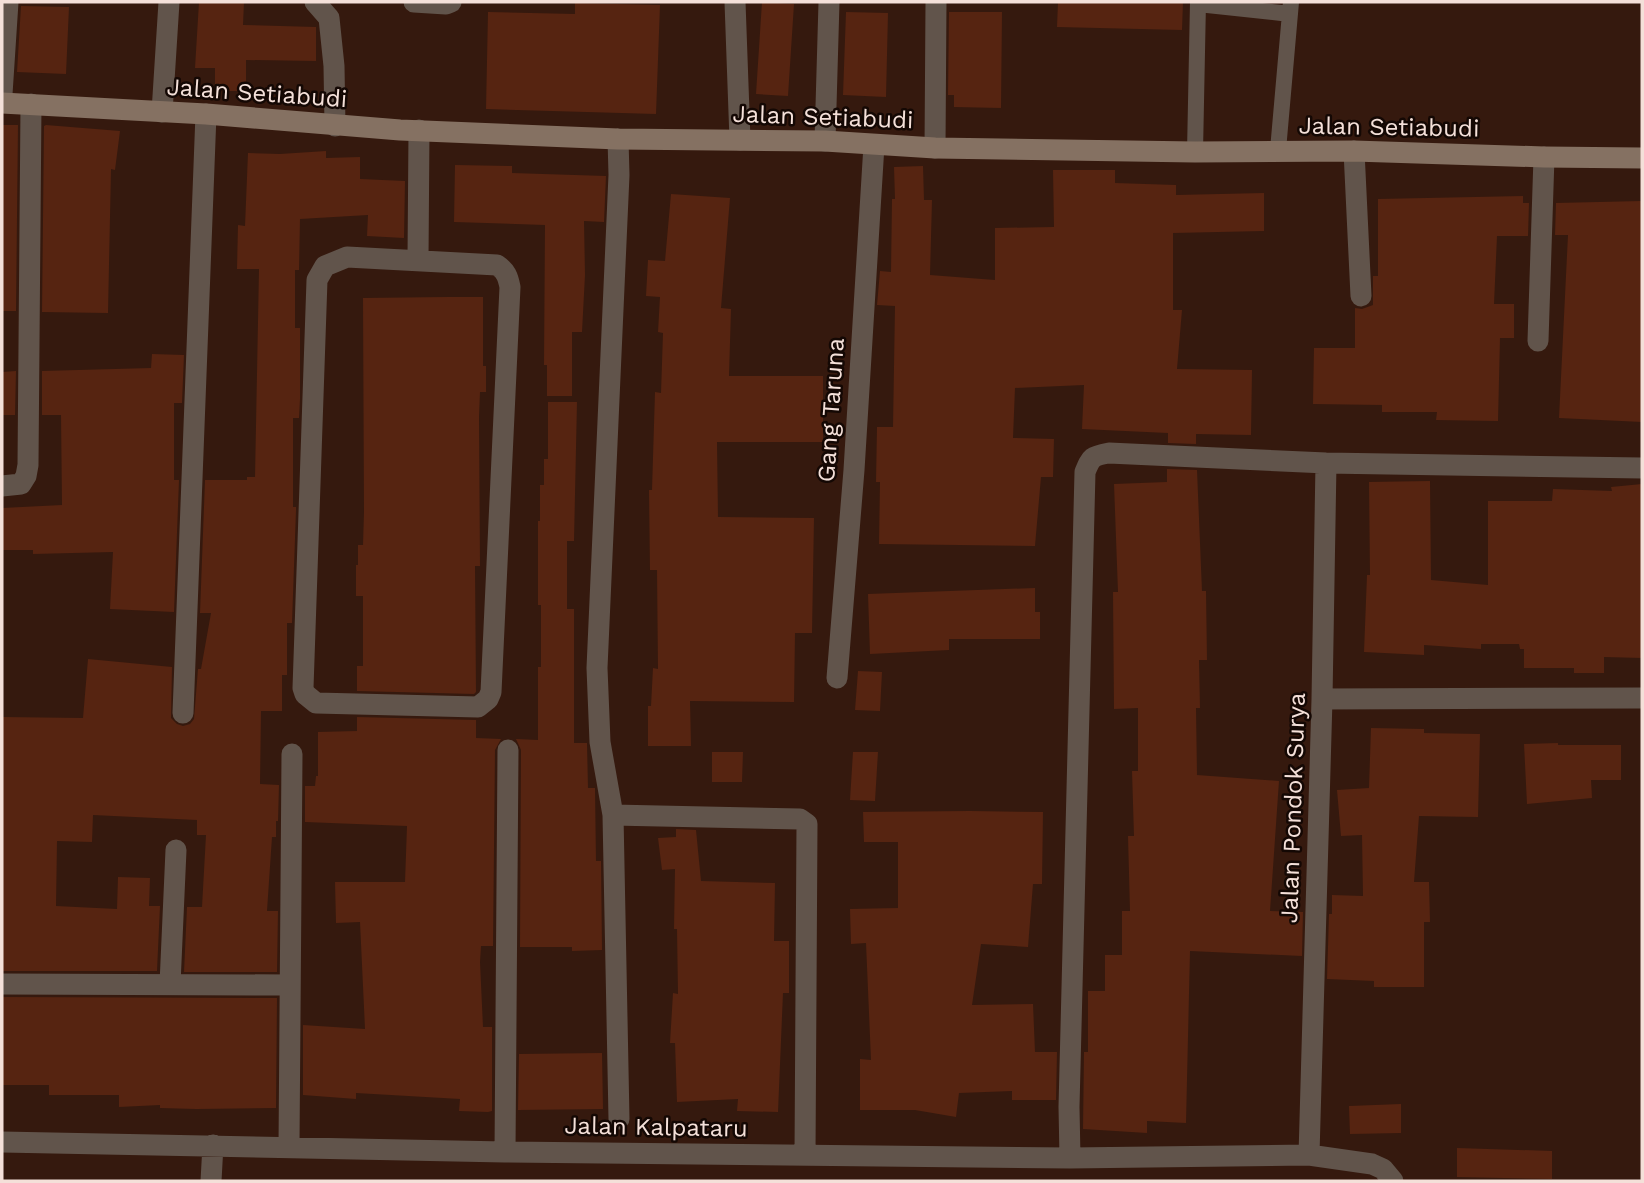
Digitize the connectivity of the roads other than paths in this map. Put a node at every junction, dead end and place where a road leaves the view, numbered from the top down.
1 (8, 2) edge
2 (169, 2) edge
3 (315, 2) edge
4 (415, 2) edge
5 (451, 2) edge
6 (735, 2) edge
7 (829, 2) edge
8 (936, 2) edge
9 (1198, 3) edge
10 (1291, 8) edge
11 (2, 94) edge
12 (2, 103) edge
13 (31, 104) junction
14 (162, 112) junction
15 (206, 114) junction
16 (335, 126) junction
17 (419, 131) junction
18 (618, 139) junction
19 (740, 140) junction
20 (825, 141) junction
21 (874, 145) junction
22 (935, 148) junction
23 (1278, 150) junction
24 (1354, 151) junction
25 (1195, 152) junction
26 (1544, 157) junction
27 (1642, 158) edge
28 (418, 260) junction
29 (1361, 296) dead end
30 (1538, 341) dead end
31 (1326, 463) junction
32 (1642, 468) edge
33 (2, 486) edge
34 (837, 678) dead end
35 (1642, 698) edge
36 (1322, 699) junction
37 (183, 713) dead end
38 (508, 750) dead end
39 (292, 754) dead end
40 (613, 815) junction
41 (177, 850) dead end
42 (2, 984) edge
43 (170, 984) junction
44 (290, 985) junction
45 (619, 1119) dead end
46 (2, 1142) edge
47 (213, 1144) junction
48 (289, 1147) junction
49 (505, 1152) junction
50 (805, 1155) junction
51 (1309, 1155) junction
52 (1070, 1158) junction
53 (211, 1181) edge
54 (1393, 1181) edge

1 - 11 street
2 - 14 street
3 - 16 street
4 - 5 street
6 - 19 street
7 - 20 street
8 - 22 street
9 - 10 lane
9 - 25 lane
10 - 23 lane
12 - 13 street, Jalan Setiabudi
13 - 14 street, Jalan Setiabudi
13 - 33 street
14 - 15 street, Jalan Setiabudi
15 - 16 street, Jalan Setiabudi
15 - 37 street
16 - 17 street, Jalan Setiabudi
17 - 18 street, Jalan Setiabudi
17 - 28 street
18 - 19 street, Jalan Setiabudi
18 - 40 street
19 - 20 street, Jalan Setiabudi
20 - 21 street, Jalan Setiabudi
21 - 22 street, Jalan Setiabudi
21 - 34 street, Gang Taruna
22 - 25 street, Jalan Setiabudi
23 - 24 street, Jalan Setiabudi
23 - 25 street, Jalan Setiabudi
24 - 26 street, Jalan Setiabudi
24 - 29 street
26 - 27 street, Jalan Setiabudi
26 - 30 street
28 - 28 street
31 - 32 street
31 - 36 street, Jalan Pondok Surya
31 - 52 street
35 - 36 street
36 - 51 street, Jalan Pondok Surya
38 - 49 street
39 - 44 street
40 - 45 street
40 - 50 street
41 - 43 street
42 - 43 street
43 - 44 street
44 - 48 street
46 - 47 street, Jalan Kalpataru
47 - 48 street, Jalan Kalpataru
47 - 53 street
48 - 49 street, Jalan Kalpataru
49 - 50 street, Jalan Kalpataru
50 - 52 street, Jalan Kalpataru
51 - 52 street, Jalan Kalpataru
51 - 54 street, Jalan Kalpataru

